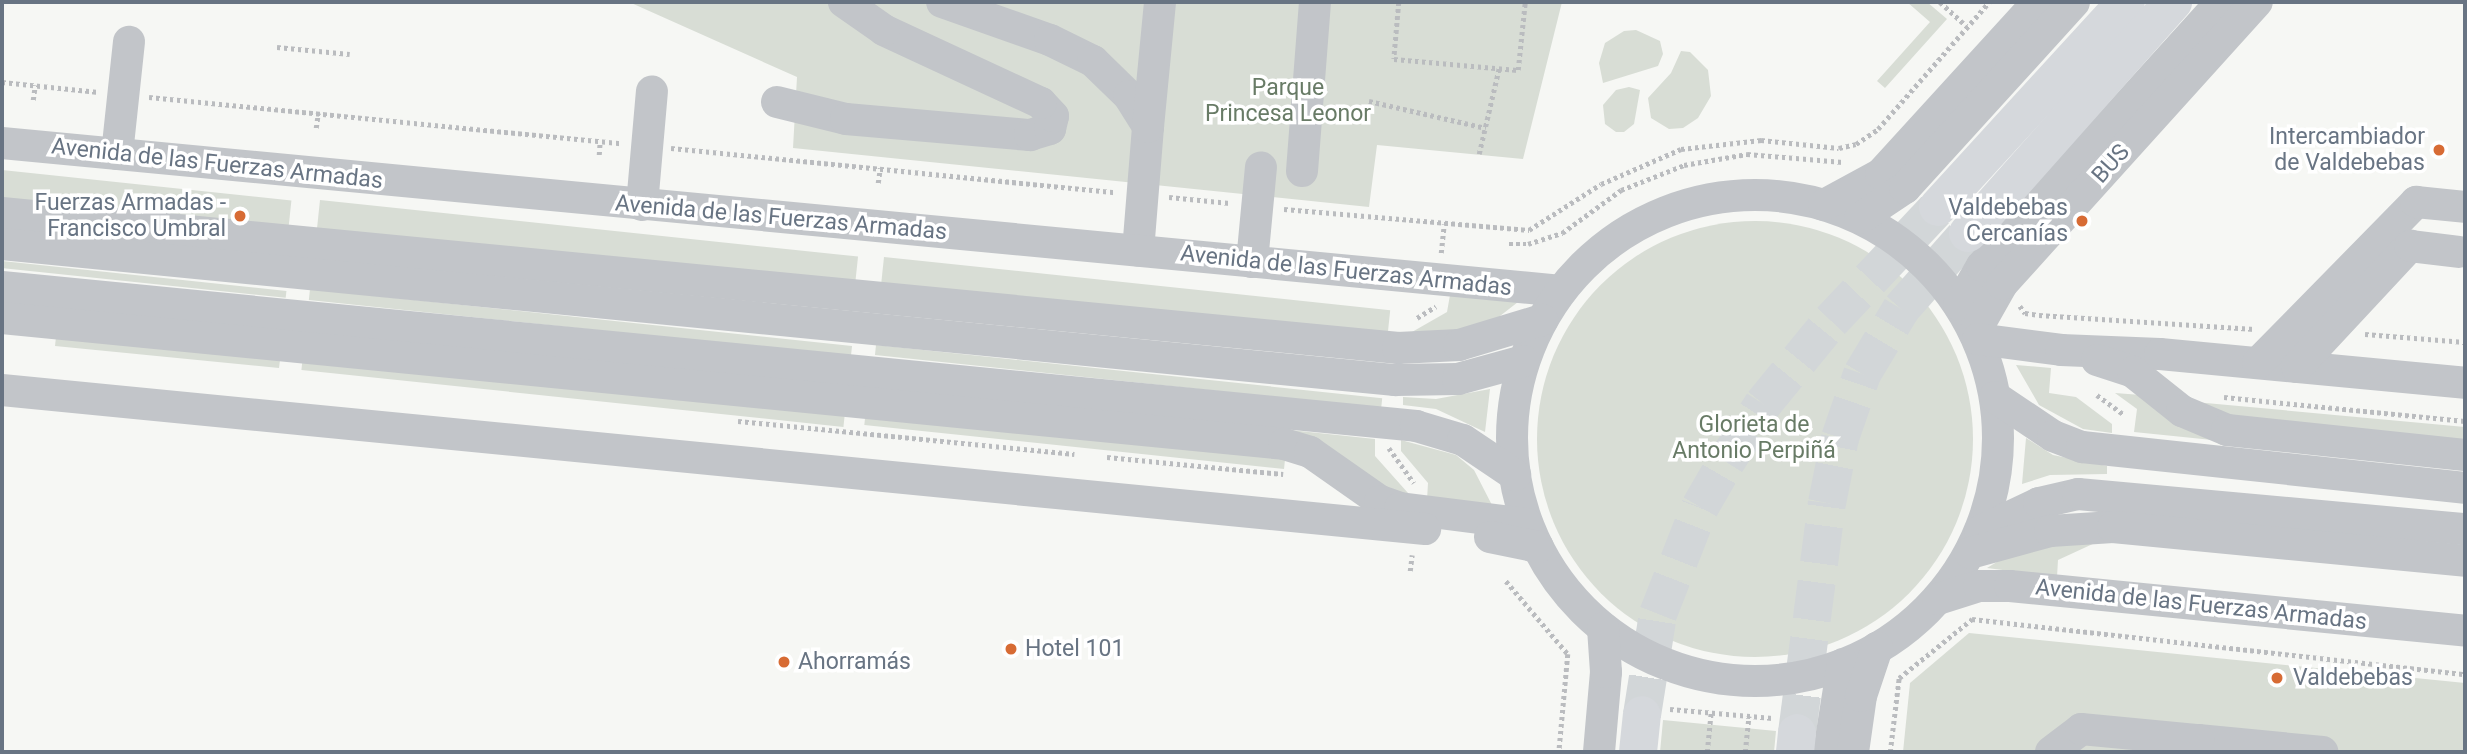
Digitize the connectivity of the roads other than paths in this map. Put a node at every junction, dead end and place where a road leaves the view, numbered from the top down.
1 (844, 2) edge
2 (942, 2) edge
3 (1160, 2) edge
4 (1315, 2) edge
5 (2038, 2) edge
6 (2074, 2) edge
7 (2126, 2) edge
8 (2173, 2) edge
9 (2221, 2) edge
10 (2257, 2) edge
11 (130, 42) dead end
12 (652, 91) dead end
13 (777, 102) dead end
14 (1148, 127) junction
15 (2, 143) edge
16 (117, 154) junction
17 (1261, 167) dead end
18 (1302, 171) dead end
19 (642, 205) junction
20 (1824, 205) junction
21 (2465, 206) edge
22 (1938, 207) tunnel mouth
23 (2, 213) edge
24 (1860, 218) junction
25 (1968, 233) tunnel mouth
26 (2, 244) edge
27 (1138, 251) junction
28 (2459, 252) dead end
29 (1252, 262) junction
30 (2, 287) edge
31 (1561, 291) junction
32 (1959, 305) junction
33 (2, 318) edge
34 (1542, 320) junction
35 (1976, 336) junction
36 (2070, 350) junction
37 (1524, 361) junction
38 (2259, 363) junction
39 (2297, 367) junction
40 (2465, 383) edge
41 (2, 390) edge
42 (1996, 397) junction
43 (2465, 455) edge
44 (1515, 475) junction
45 (2465, 488) edge
46 (2465, 529) edge
47 (1533, 536) junction
48 (1975, 542) junction
49 (2465, 561) edge
50 (1938, 599) junction
51 (1603, 628) junction
52 (2465, 631) edge
53 (1877, 648) junction
54 (1843, 664) junction
55 (1652, 711) tunnel mouth
56 (2187, 746) edge
57 (1599, 752) edge
58 (1638, 752) edge
59 (1829, 752) edge
60 (1853, 752) edge
61 (2051, 752) edge
62 (2322, 752) edge

1 - 13 street
2 - 14 street
3 - 14 street
4 - 18 street
5 - 20 street
6 - 24 street
7 - 22 main road
8 - 25 main road
9 - 32 street
10 - 35 street, BUS
11 - 16 street
12 - 19 street
14 - 27 street
15 - 16 street, Avenida de las Fuerzas Armadas
16 - 19 street, Avenida de las Fuerzas Armadas
17 - 29 street
19 - 27 street, Avenida de las Fuerzas Armadas
20 - 24 street
20 - 31 street
21 - 38 street
23 - 34 street, Avenida de las Fuerzas Armadas
24 - 32 street
26 - 37 street
27 - 29 street, Avenida de las Fuerzas Armadas
28 - 39 street
29 - 31 street, Avenida de las Fuerzas Armadas
30 - 44 street
31 - 34 street
32 - 35 street
33 - 47 street
34 - 37 street
35 - 36 street
35 - 42 street
36 - 38 street
36 - 43 street
37 - 44 street
38 - 39 street
39 - 40 street
41 - 47 street
42 - 45 street
42 - 48 street
44 - 47 street
46 - 48 street
47 - 51 street
48 - 49 street
48 - 50 street
50 - 52 street, Avenida de las Fuerzas Armadas
50 - 53 street
51 - 54 street
51 - 57 street
53 - 54 street
53 - 60 street
54 - 59 street
55 - 58 main road
56 - 61 street
56 - 62 street

